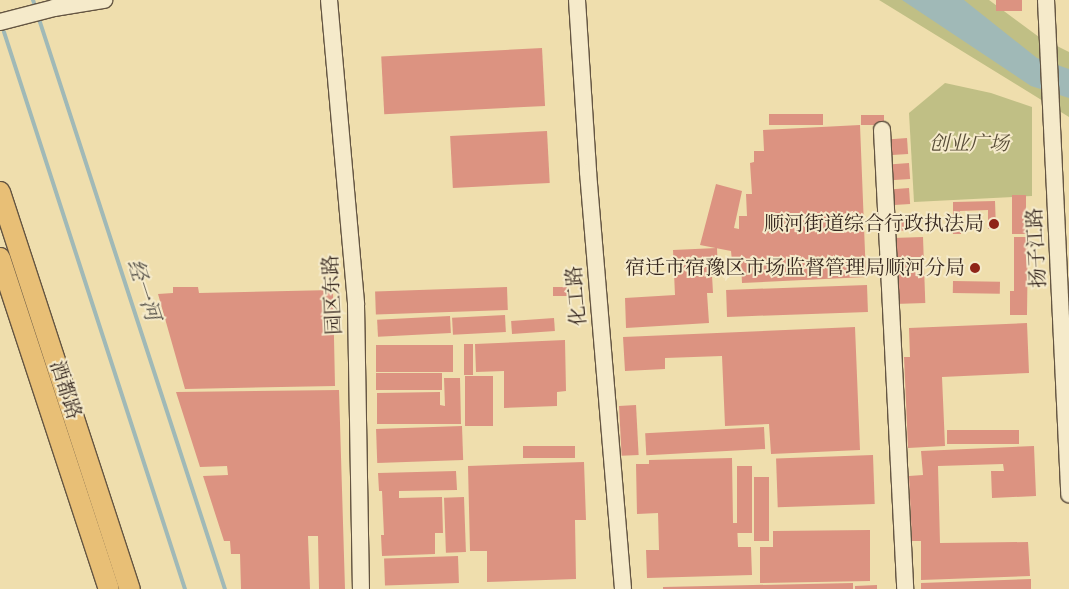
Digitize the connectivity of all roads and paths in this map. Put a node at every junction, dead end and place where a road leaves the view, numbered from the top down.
1 (104, 0) edge
2 (329, 0) edge
3 (577, 0) edge
4 (1046, 0) edge
5 (5, 21) edge
6 (882, 130) dead end
7 (0, 192) edge
8 (0, 258) edge
9 (1069, 494) edge
10 (109, 589) edge
11 (130, 589) edge
12 (361, 589) edge
13 (623, 589) edge
14 (905, 589) edge

1 - 5 street
2 - 12 street, 园区东路
3 - 13 street, 化工路
4 - 9 street, 扬子江路
6 - 14 street
7 - 11 main road, 酒都路
8 - 10 main road, 酒都路

